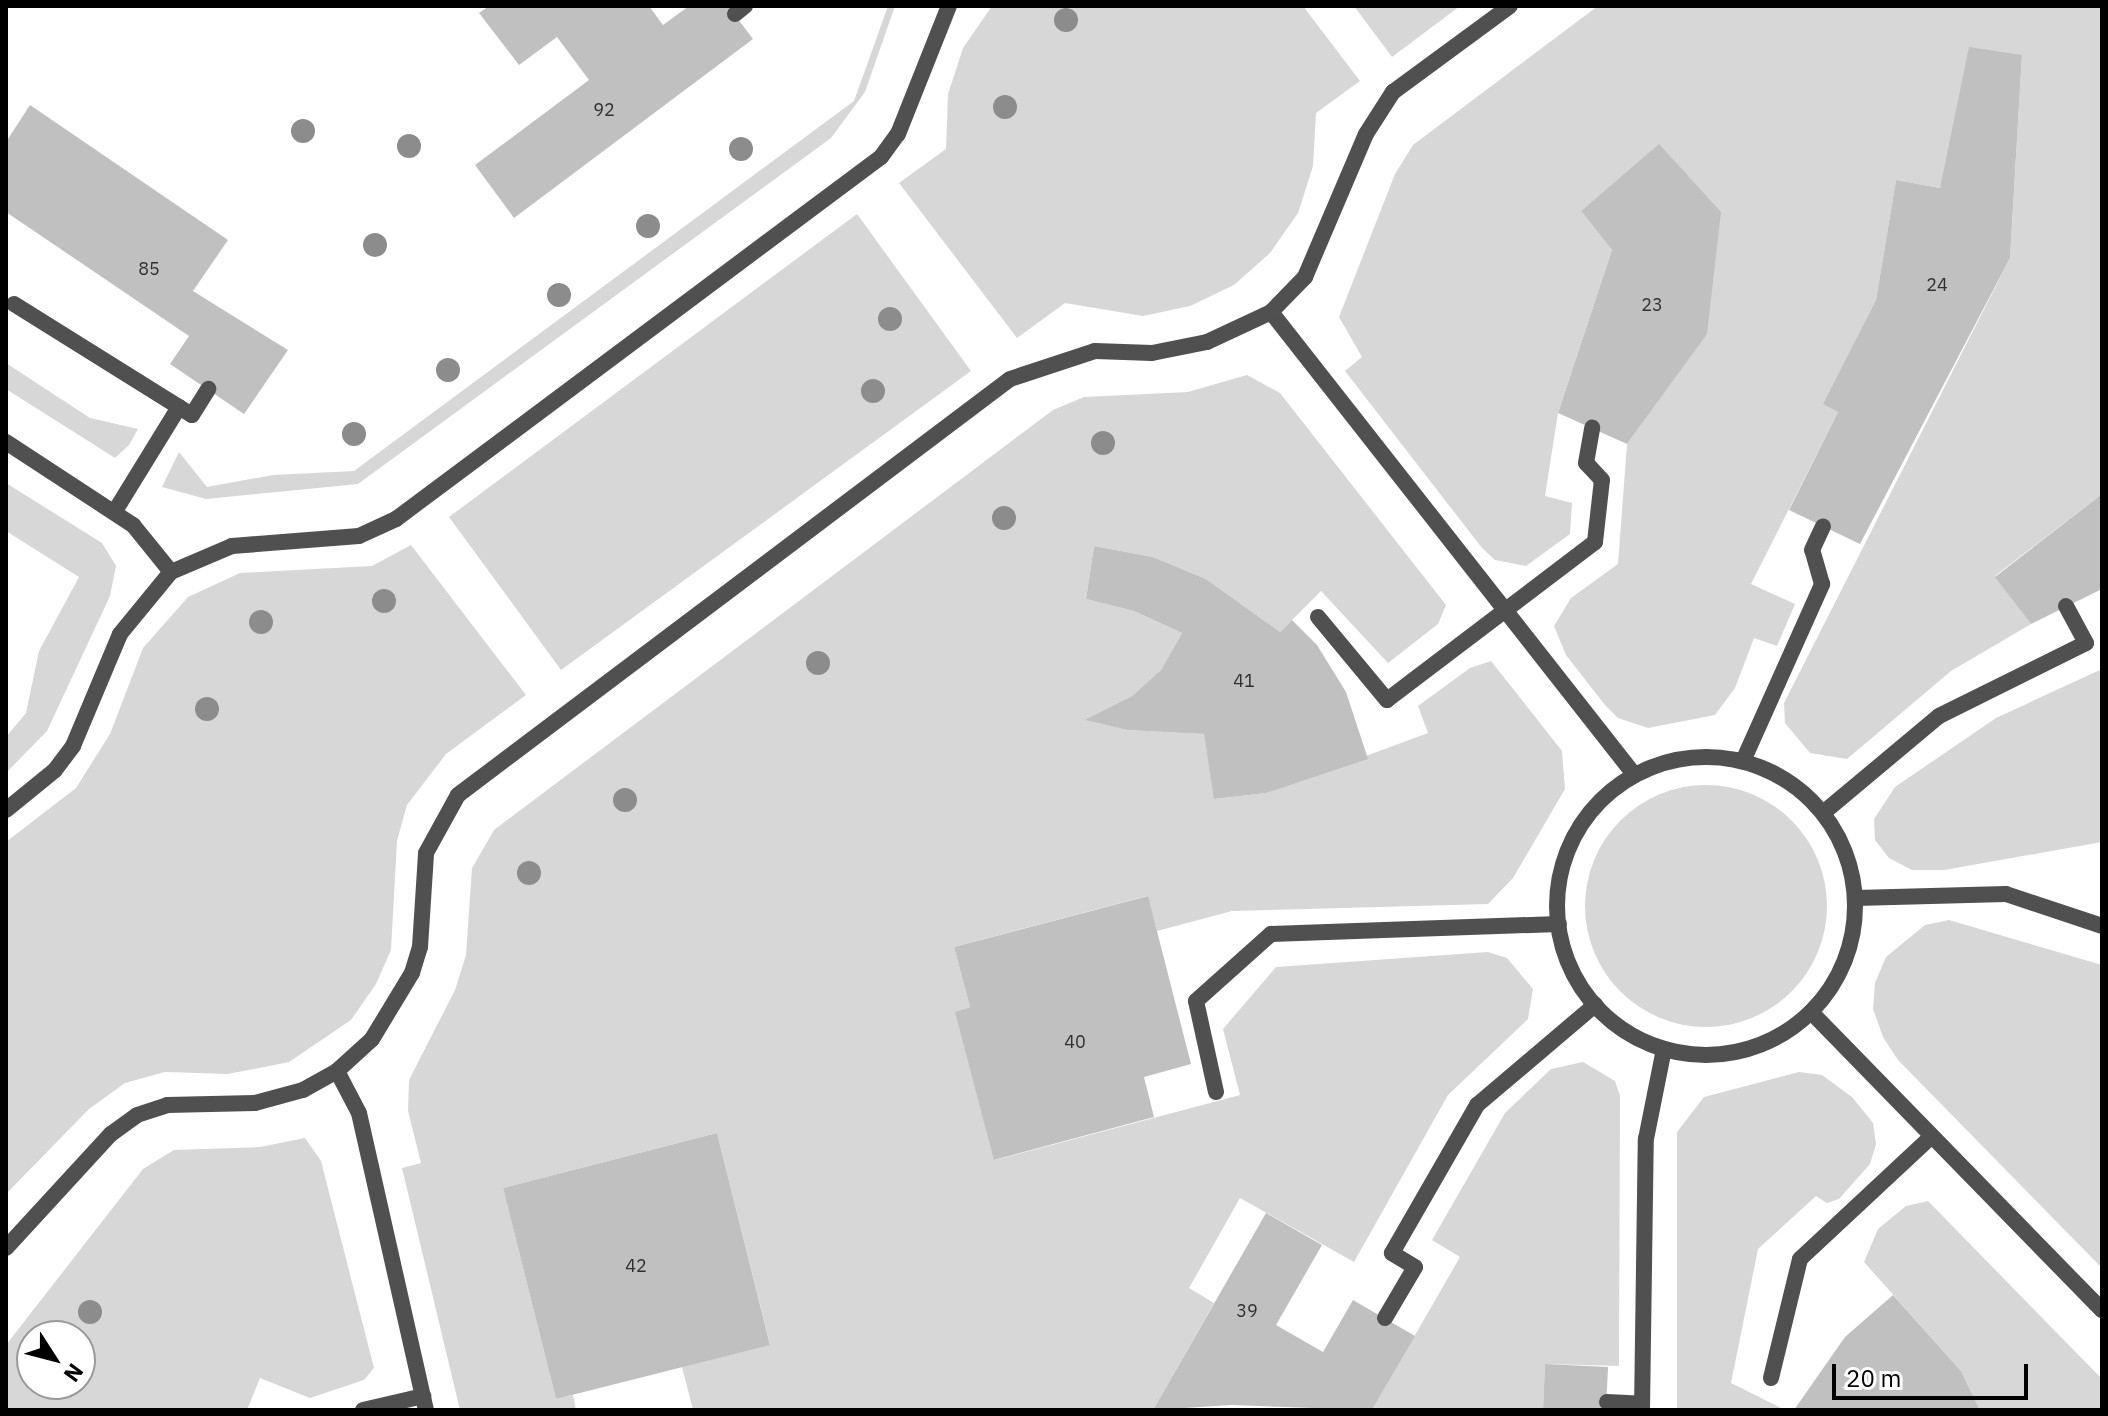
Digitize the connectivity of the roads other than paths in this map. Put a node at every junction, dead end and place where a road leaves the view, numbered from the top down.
1 (949, 6) edge
2 (1510, 6) edge
3 (14, 304) dead end
4 (1271, 312) junction
5 (208, 389) dead end
6 (179, 407) junction
7 (1592, 428) dead end
8 (6, 442) edge
9 (115, 511) junction
10 (1823, 526) dead end
11 (171, 572) junction
12 (2066, 606) dead end
13 (1503, 611) junction
14 (1318, 617) dead end
15 (1743, 761) junction
16 (1633, 773) junction
17 (6, 810) edge
18 (1823, 813) junction
19 (1856, 898) junction
20 (1559, 924) junction
21 (2102, 926) edge
22 (1595, 1005) junction
23 (1811, 1012) junction
24 (1664, 1049) junction
25 (337, 1071) junction
26 (1216, 1092) dead end
27 (1932, 1136) junction
28 (6, 1248) edge
29 (2102, 1310) edge
30 (1385, 1318) dead end
31 (1771, 1378) dead end
32 (1607, 1402) dead end
33 (425, 1403) edge
34 (1642, 1407) edge
35 (363, 1410) edge

1 - 11 street
2 - 4 street
3 - 6 street
4 - 13 street
4 - 25 street
5 - 6 street
6 - 9 street
7 - 13 street
8 - 9 street
9 - 11 street
10 - 15 street
11 - 17 street
12 - 18 street
13 - 14 street
13 - 16 street
15 - 16 street
15 - 18 street
16 - 20 street
18 - 19 street
19 - 21 street
19 - 23 street
20 - 22 street
20 - 26 street
22 - 24 street
22 - 30 street
23 - 24 street
23 - 27 street
24 - 34 street
25 - 28 street
25 - 33 street
27 - 29 street
27 - 31 street
32 - 34 street
33 - 35 street

